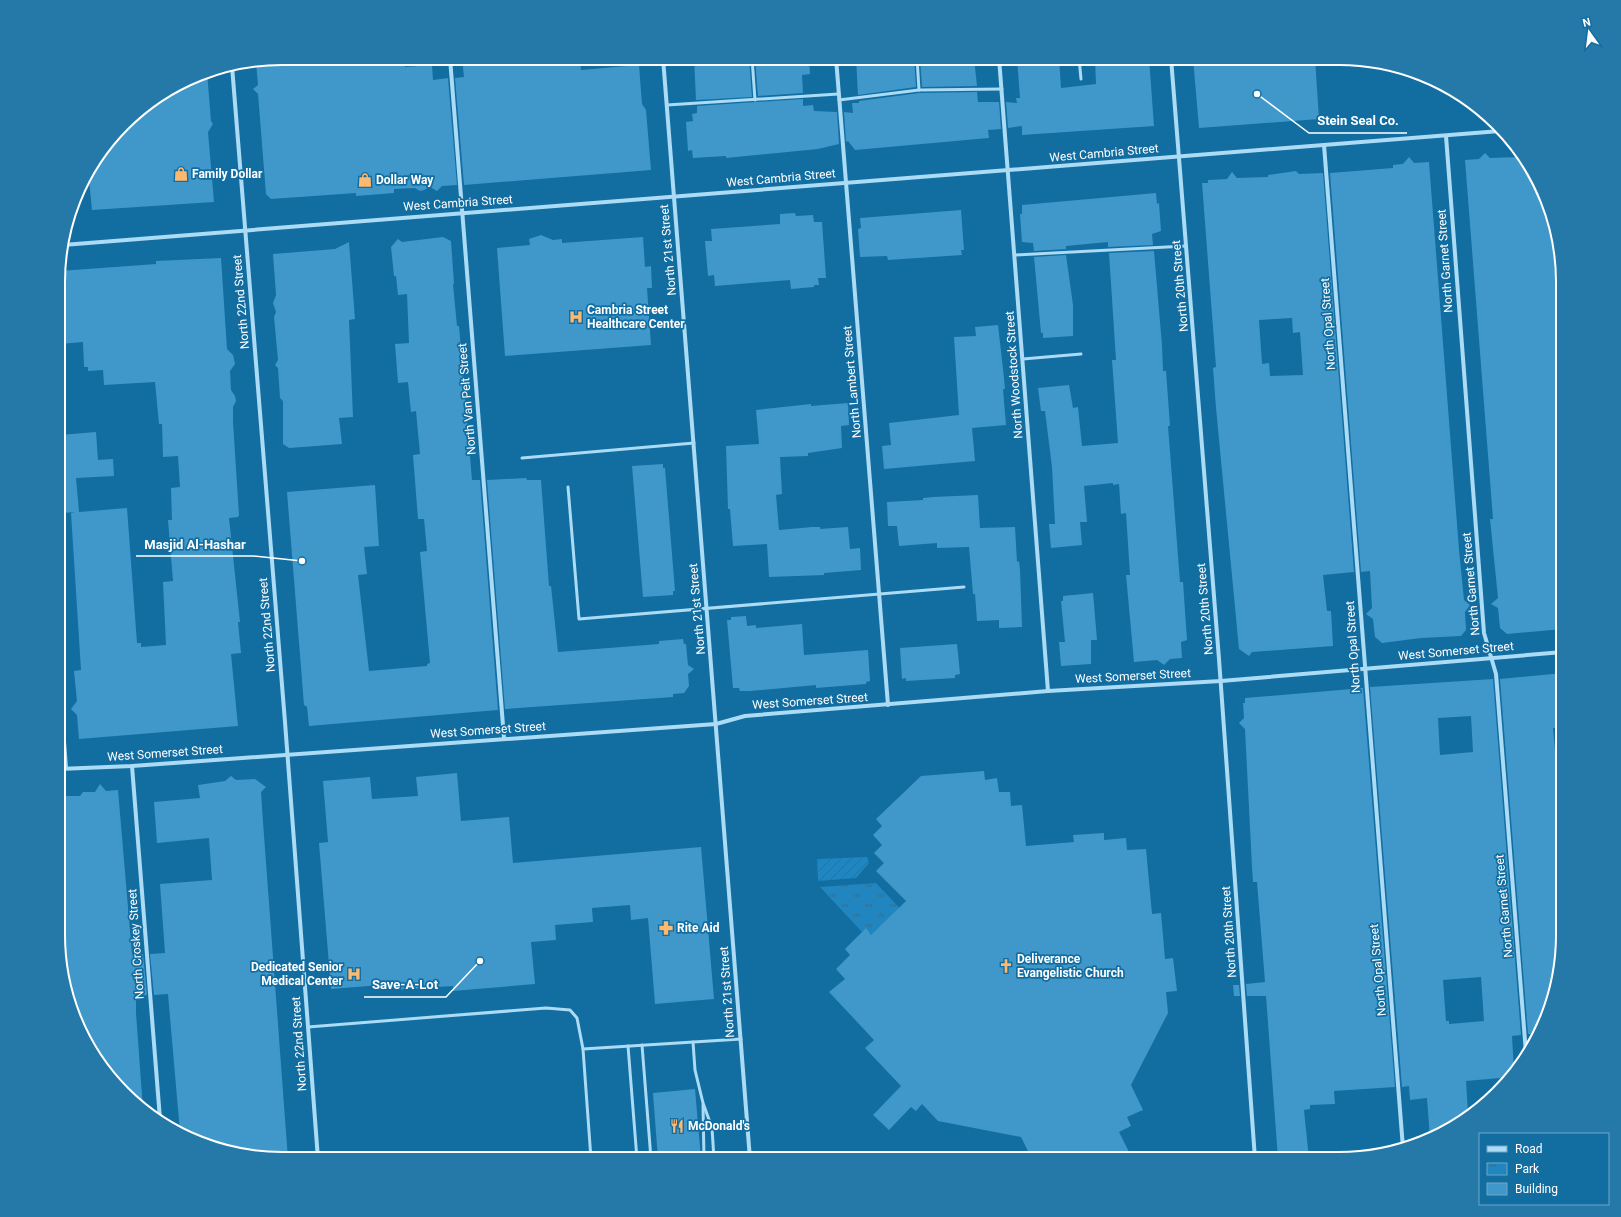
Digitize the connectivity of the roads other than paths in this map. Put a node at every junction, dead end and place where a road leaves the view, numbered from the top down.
1 (451, 65) edge
2 (664, 65) edge
3 (752, 65) edge
4 (836, 65) edge
5 (917, 65) edge
6 (1000, 65) edge
7 (1080, 65) edge
8 (1172, 65) edge
9 (232, 71) edge
10 (1081, 79) dead end
11 (1002, 89) junction
12 (919, 90) junction
13 (838, 94) junction
14 (755, 100) junction
15 (839, 100) junction
16 (667, 106) junction
17 (1495, 132) edge
18 (1446, 136) junction
19 (1324, 145) junction
20 (1179, 157) junction
21 (1008, 170) junction
22 (845, 183) junction
23 (674, 196) junction
24 (462, 213) junction
25 (246, 230) junction
26 (68, 244) edge
27 (1186, 246) junction
28 (1015, 255) junction
29 (1080, 354) dead end
30 (1023, 358) junction
31 (694, 443) junction
32 (522, 458) dead end
33 (568, 487) dead end
34 (964, 587) dead end
35 (879, 594) junction
36 (707, 608) junction
37 (1556, 652) edge
38 (1490, 657) junction
39 (1364, 669) junction
40 (1221, 681) junction
41 (1048, 691) junction
42 (888, 705) junction
43 (716, 724) junction
44 (504, 738) junction
45 (65, 755) edge
46 (288, 755) junction
47 (132, 766) junction
48 (66, 768) joint
49 (308, 1027) junction
50 (741, 1039) junction
51 (693, 1042) junction
52 (642, 1045) junction
53 (1525, 1045) edge
54 (628, 1046) junction
55 (583, 1049) junction
56 (703, 1103) junction
57 (160, 1113) edge
58 (1402, 1142) edge
59 (317, 1152) edge
60 (590, 1152) edge
61 (637, 1152) edge
62 (650, 1152) edge
63 (704, 1152) edge
64 (714, 1152) edge
65 (749, 1152) edge
66 (1255, 1152) edge

1 - 24 street, North Van Pelt Street
2 - 16 street, North 21st Street
3 - 14 lane
4 - 13 street, North Lambert Street
5 - 12 lane
6 - 11 street, North Woodstock Street
7 - 10 lane
8 - 20 street, North 20th Street
9 - 25 street, North 22nd Street
11 - 12 lane
11 - 21 street, North Woodstock Street
12 - 15 lane
13 - 14 lane
13 - 15 street, North Lambert Street
14 - 16 lane
15 - 22 street, North Lambert Street
16 - 23 street, North 21st Street
17 - 18 street, West Cambria Street
18 - 19 street, West Cambria Street
18 - 38 street, North Garnet Street
19 - 20 street, West Cambria Street
19 - 39 street, North Opal Street
20 - 21 street, West Cambria Street
20 - 27 street, North 20th Street
21 - 22 street, West Cambria Street
21 - 28 street, North Woodstock Street
22 - 23 street, West Cambria Street
22 - 35 street, North Lambert Street
23 - 24 street, West Cambria Street
23 - 31 street, North 21st Street
24 - 25 street, West Cambria Street
24 - 44 street, North Van Pelt Street
25 - 26 street, West Cambria Street
25 - 46 street, North 22nd Street
27 - 28 lane
27 - 40 street, North 20th Street
28 - 30 street, North Woodstock Street
29 - 30 lane
30 - 41 street, North Woodstock Street
31 - 32 lane
31 - 36 street, North 21st Street
33 - 36 lane
34 - 35 lane
35 - 36 lane
35 - 42 street, North Lambert Street
36 - 43 street, North 21st Street
37 - 38 street, West Somerset Street
38 - 39 street, West Somerset Street
38 - 53 street, North Garnet Street
39 - 40 street, West Somerset Street
39 - 58 street, North Opal Street
40 - 41 street, West Somerset Street
40 - 66 street, North 20th Street
41 - 42 street, West Somerset Street
42 - 43 street, West Somerset Street
43 - 44 street, West Somerset Street
43 - 50 street, North 21st Street
44 - 46 street, West Somerset Street
45 - 48 street
46 - 47 street, West Somerset Street
46 - 49 street, North 22nd Street
47 - 48 street, West Somerset Street
47 - 57 street, North Croskey Street
49 - 55 lane
49 - 59 street, North 22nd Street
50 - 51 lane
50 - 65 street, North 21st Street
51 - 52 lane
51 - 56 lane
52 - 54 lane
52 - 62 lane
54 - 55 lane
54 - 61 lane
55 - 60 lane
56 - 63 lane
56 - 64 lane

